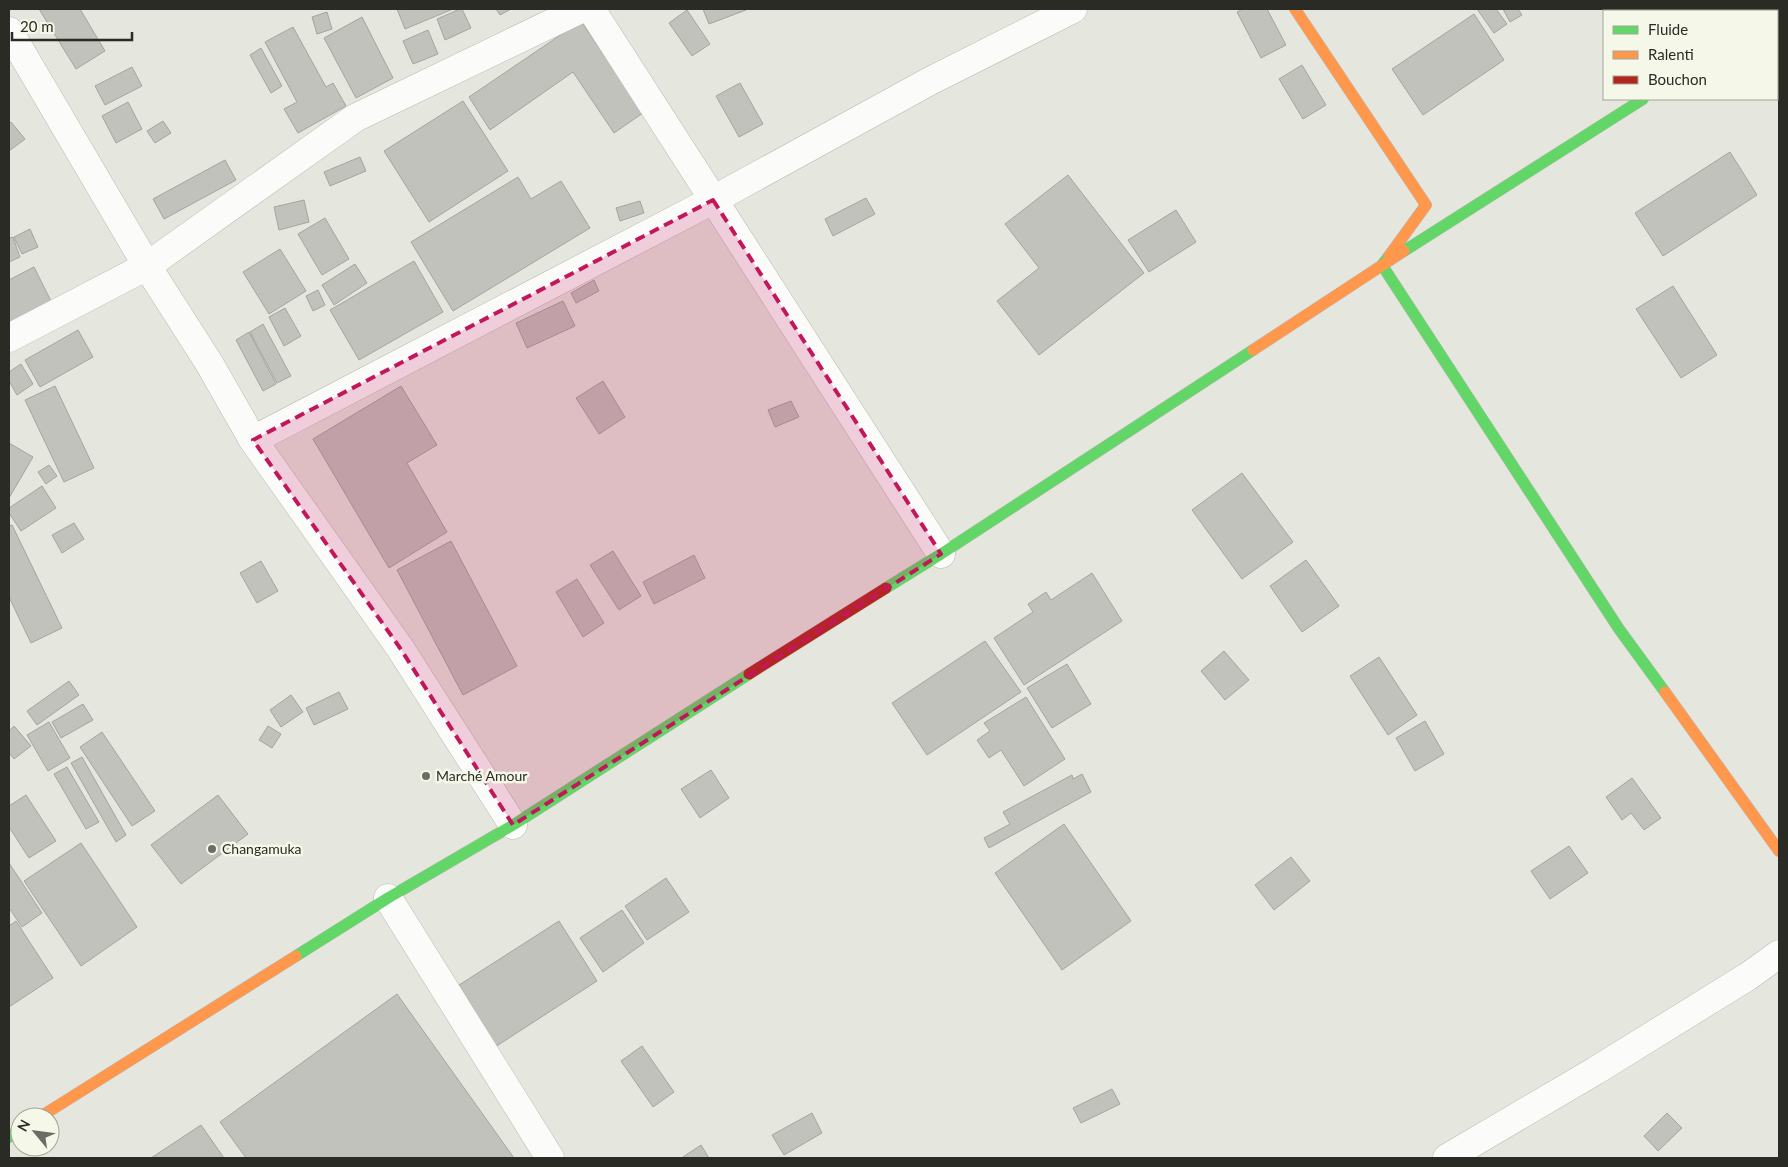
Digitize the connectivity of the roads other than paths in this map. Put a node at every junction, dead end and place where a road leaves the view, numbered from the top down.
1 (581, 9) edge
2 (592, 9) edge
3 (1073, 9) edge
4 (1295, 9) edge
5 (9, 31) edge
6 (1641, 100) edge
7 (713, 200) junction
8 (1382, 265) junction
9 (147, 266) junction
10 (9, 338) edge
11 (253, 440) junction
12 (941, 554) junction
13 (513, 825) junction
14 (1779, 851) edge
15 (388, 898) junction
16 (1779, 954) edge
17 (56, 1107) edge
18 (550, 1158) edge
19 (1447, 1158) edge

1 - 9 street
2 - 7 street
3 - 7 street
4 - 8 main road
5 - 9 street
6 - 8 main road
7 - 11 street
7 - 12 street
8 - 12 main road
8 - 14 main road
9 - 10 street
9 - 11 street
11 - 13 street
12 - 13 main road
13 - 15 main road
15 - 17 main road
15 - 18 street
16 - 19 street

